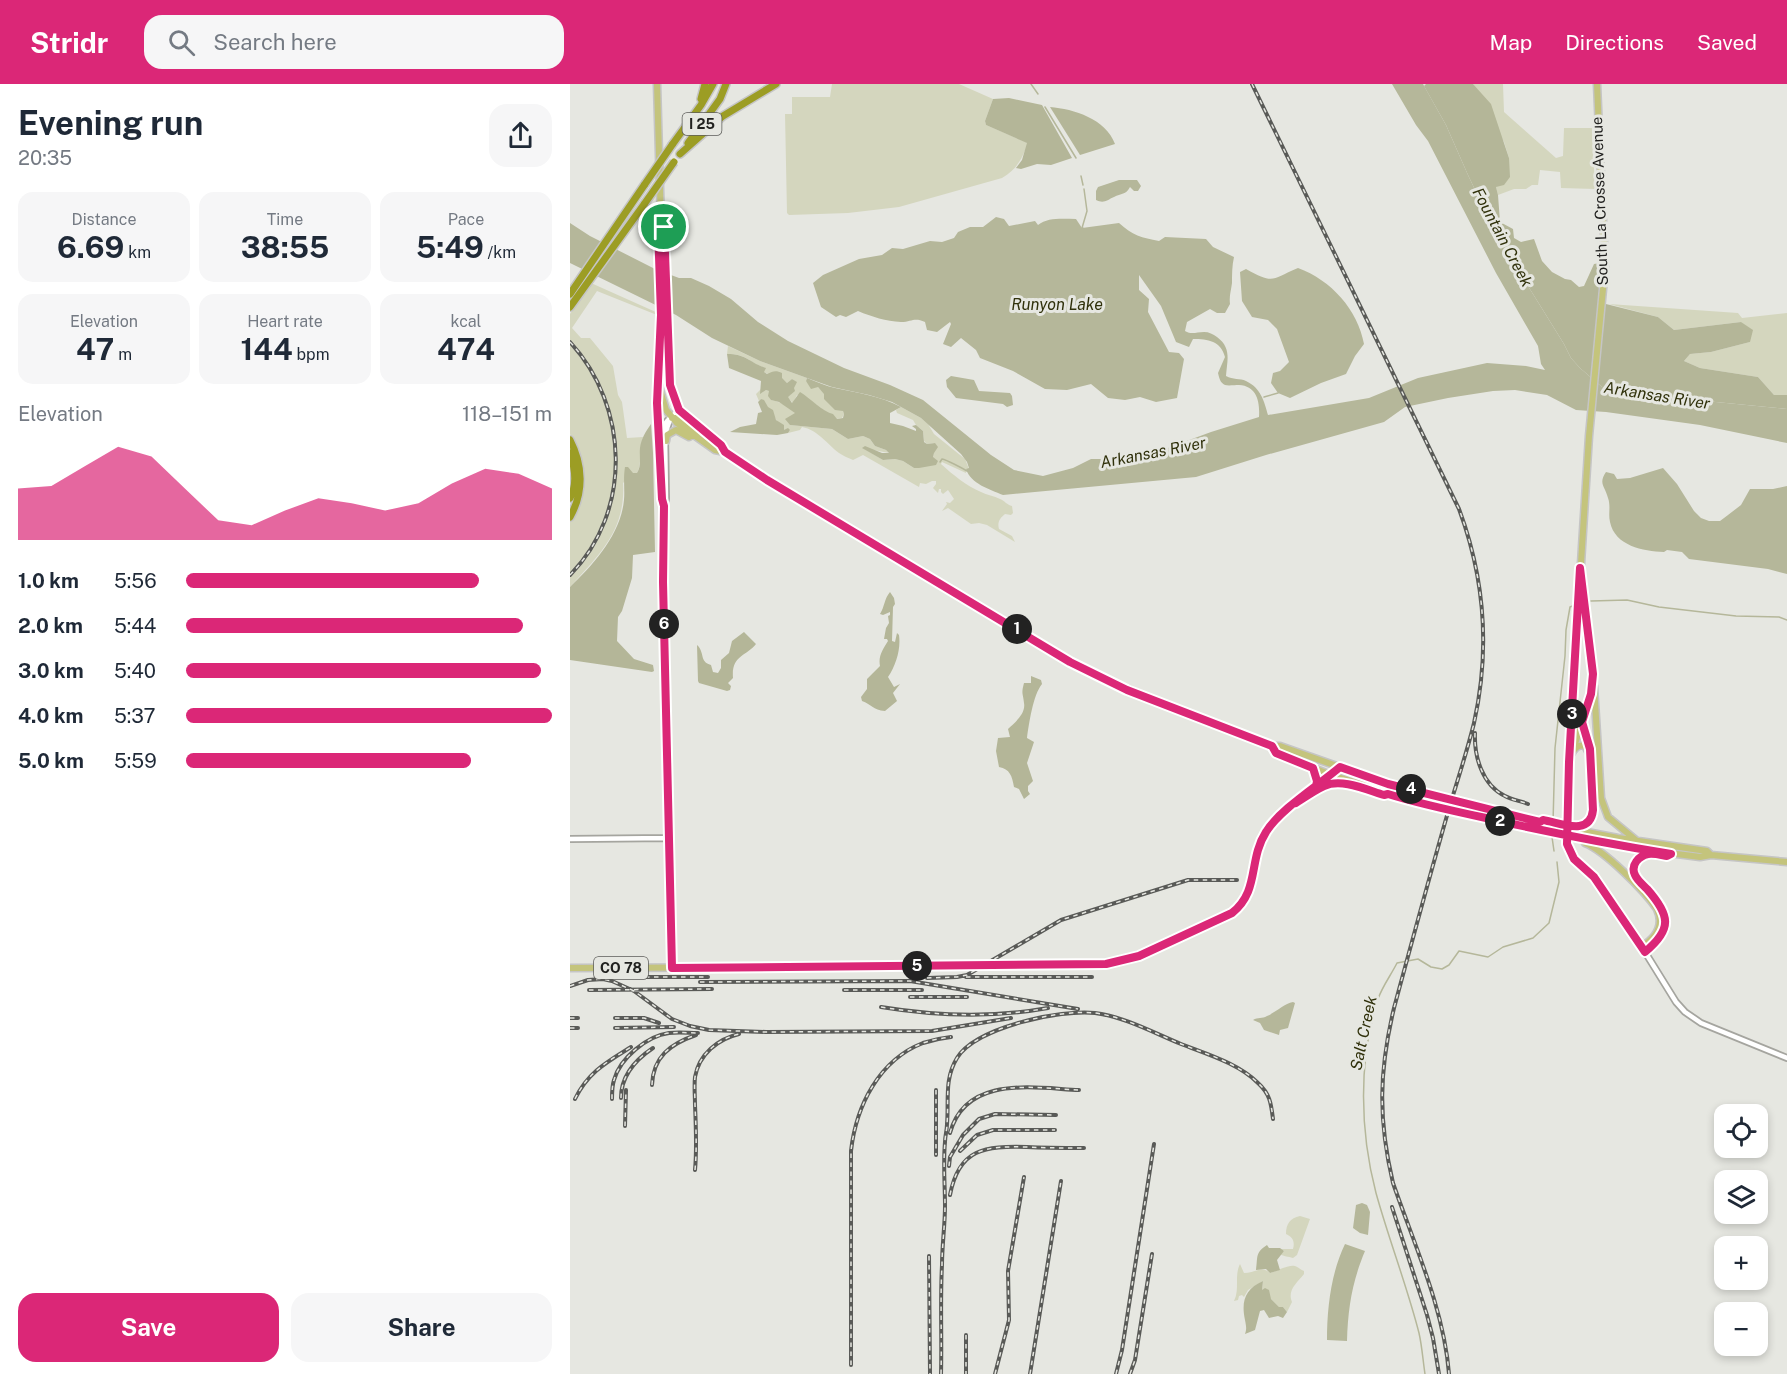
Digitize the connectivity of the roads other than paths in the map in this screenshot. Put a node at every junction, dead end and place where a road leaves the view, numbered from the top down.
1 (657, 84) edge
2 (705, 84) edge
3 (713, 84) edge
4 (726, 84) edge
5 (776, 84) edge
6 (1597, 84) edge
7 (679, 136) junction
8 (680, 154) junction
9 (617, 233) junction
10 (663, 265) junction
11 (583, 282) junction
12 (570, 294) edge
13 (570, 307) edge
14 (659, 380) junction
15 (679, 410) junction
16 (671, 417) junction
17 (693, 435) junction
18 (714, 439) junction
19 (570, 440) edge
20 (666, 441) junction
21 (660, 446) junction
22 (725, 452) junction
23 (570, 453) edge
24 (570, 498) edge
25 (664, 506) junction
26 (570, 517) edge
27 (1580, 568) junction
28 (1593, 674) junction
29 (1573, 695) junction
30 (1582, 722) junction
31 (1272, 746) junction
32 (1572, 751) junction
33 (1590, 755) junction
34 (1569, 762) junction
35 (1340, 767) junction
36 (1313, 768) junction
37 (1331, 775) junction
38 (1316, 787) junction
39 (1388, 794) junction
40 (1296, 803) junction
41 (1571, 828) junction
42 (1571, 837) junction
43 (669, 838) junction
44 (570, 839) edge
45 (1637, 841) junction
46 (1671, 854) junction
47 (1711, 855) junction
48 (1787, 862) edge
49 (1643, 949) junction
50 (570, 968) edge
51 (672, 968) junction
52 (1787, 1058) edge

1 - 10 main road
2 - 7 highway
3 - 7 highway, I 25
4 - 8 highway, I 25
5 - 8 highway
6 - 27 main road, South La Crosse Avenue
7 - 9 highway, I 25, bridge
8 - 9 highway, I 25, bridge
9 - 11 highway, I 25
10 - 14 main road
10 - 15 main road
11 - 12 highway, I 25
11 - 13 highway, I 25
14 - 16 main road
14 - 21 main road
15 - 16 street
15 - 18 main road
16 - 17 main road
16 - 18 main road
16 - 20 street
16 - 21 street
17 - 20 main road
17 - 22 main road
18 - 22 main road
19 - 26 highway
20 - 25 street
21 - 25 street
22 - 31 main road
23 - 24 highway
25 - 43 street
27 - 28 main road, South La Crosse Avenue
27 - 29 main road, South La Crosse Avenue
28 - 30 main road, South La Crosse Avenue
28 - 45 main road
29 - 30 main road
29 - 34 main road, South La Crosse Avenue
30 - 32 main road, South La Crosse Avenue
30 - 33 main road
31 - 35 main road
31 - 36 main road
32 - 33 main road
32 - 34 main road, South La Crosse Avenue
33 - 41 main road
34 - 49 main road, South La Crosse Avenue
35 - 37 main road, CO 78
35 - 41 main road, bridge
36 - 37 main road
36 - 38 main road
37 - 38 main road, CO 78
37 - 39 main road
38 - 40 main road, CO 78
39 - 40 main road
39 - 42 main road, bridge
40 - 51 main road, CO 78
41 - 45 main road
42 - 46 main road
42 - 49 main road
43 - 44 street
43 - 51 street
45 - 47 main road
46 - 47 main road
46 - 49 main road
47 - 48 main road
49 - 52 street
50 - 51 main road, CO 78

